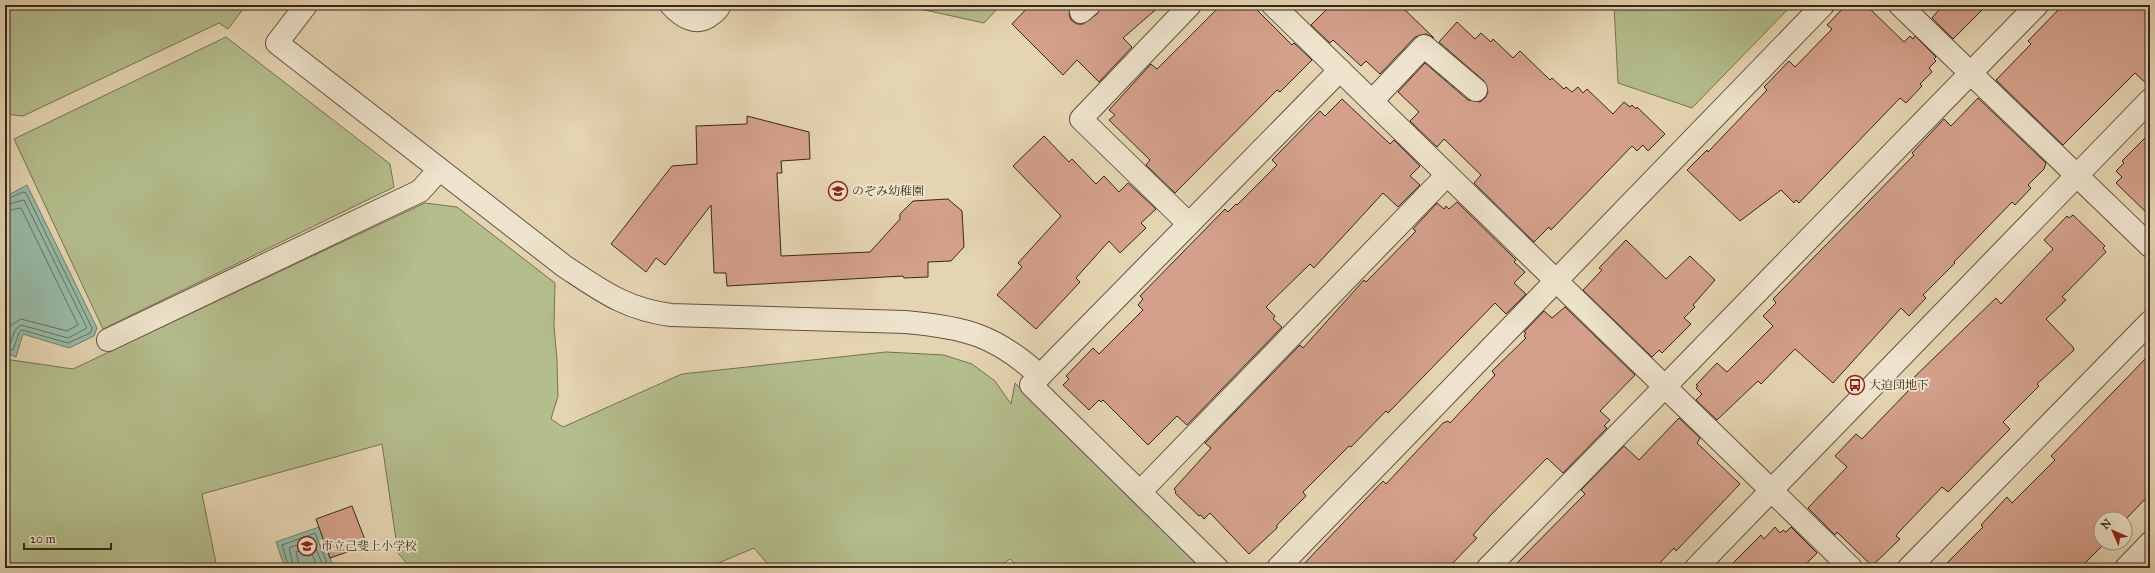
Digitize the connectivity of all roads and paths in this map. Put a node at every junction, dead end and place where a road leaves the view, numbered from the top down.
1 (306, 5) edge
2 (671, 5) edge
3 (720, 5) edge
4 (1190, 5) edge
5 (1274, 5) edge
6 (1823, 5) edge
7 (1900, 5) edge
8 (2036, 5) edge
9 (1340, 70) junction
10 (1971, 73) junction
11 (1476, 90) dead end
12 (2150, 100) edge
13 (1372, 101) junction
14 (439, 170) junction
15 (1447, 175) junction
16 (2077, 175) junction
17 (1189, 224) junction
18 (2150, 246) edge
19 (1556, 282) junction
20 (2150, 322) edge
21 (108, 340) dead end
22 (1040, 376) junction
23 (1664, 386) junction
24 (1772, 490) junction
25 (1140, 492) junction
26 (2150, 543) edge
27 (1217, 568) edge
28 (1278, 568) edge
29 (1488, 568) edge
30 (1696, 568) edge
31 (1851, 568) edge
32 (1909, 568) edge
33 (2126, 568) edge

1 - 14 street
2 - 3 street
4 - 17 street
5 - 9 street
6 - 19 street
7 - 10 street
8 - 10 street
9 - 13 street
9 - 17 street
10 - 16 street
10 - 23 street
11 - 13 street
12 - 16 street
13 - 15 street
14 - 21 street
14 - 22 street
15 - 19 street
15 - 25 street
16 - 18 street
16 - 24 street
17 - 22 street
19 - 23 street
19 - 28 street
20 - 32 street
22 - 25 street
23 - 24 street
23 - 29 street
24 - 30 street
24 - 31 street
25 - 27 street
26 - 33 street

